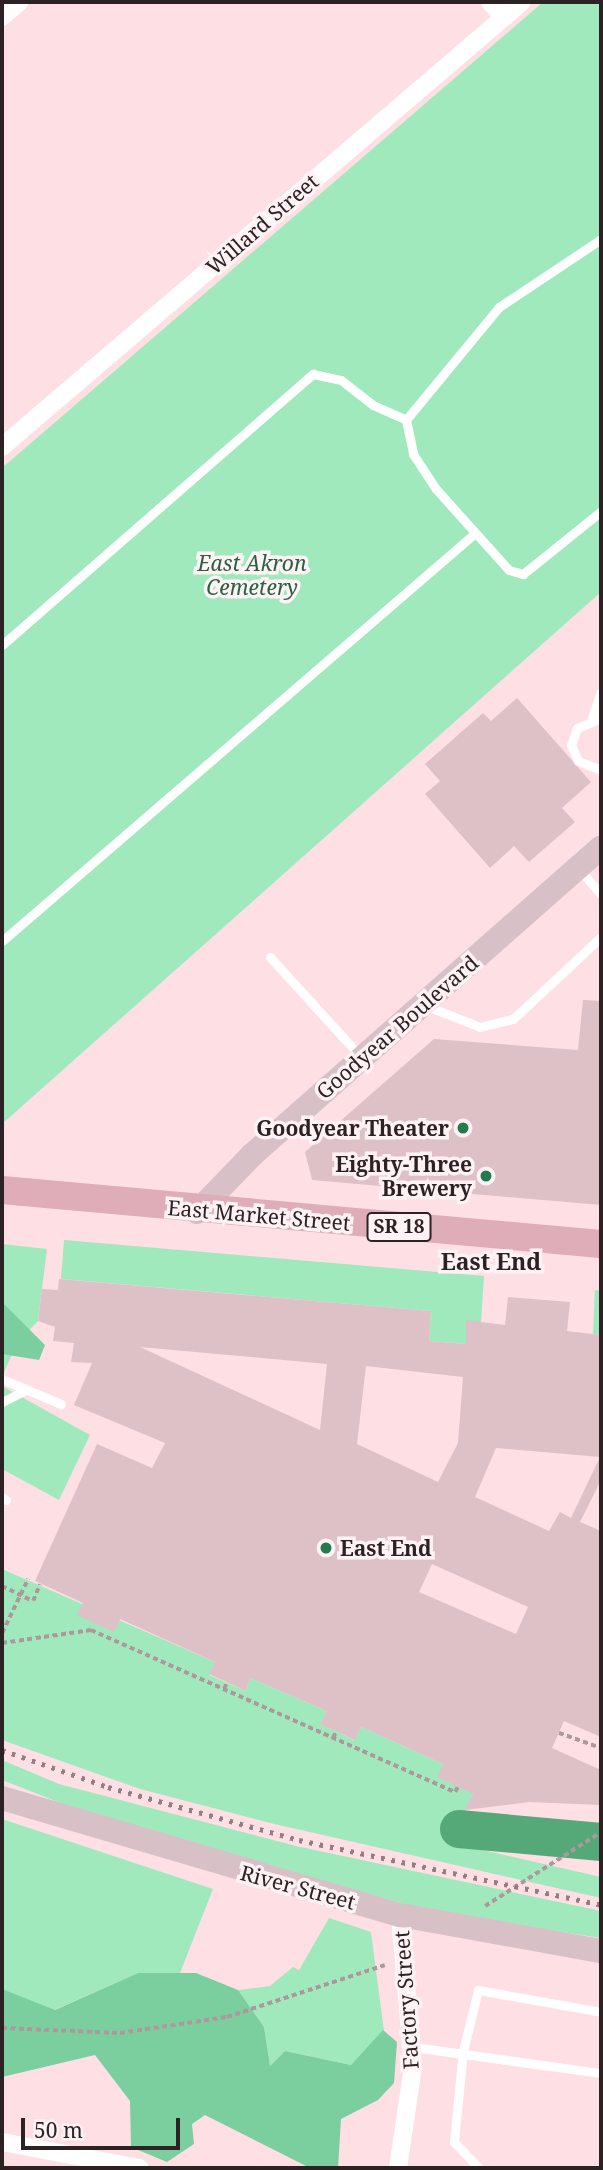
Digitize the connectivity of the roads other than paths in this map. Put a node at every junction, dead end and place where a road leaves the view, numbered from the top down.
1 (19, 2) edge
2 (490, 2) edge
3 (522, 2) edge
4 (2, 17) edge
5 (504, 17) junction
6 (601, 239) edge
7 (406, 420) junction
8 (2, 447) edge
9 (601, 511) edge
10 (474, 534) junction
11 (2, 645) edge
12 (601, 692) edge
13 (597, 718) edge
14 (601, 770) edge
15 (601, 847) edge
16 (578, 868) junction
17 (601, 894) edge
18 (601, 937) edge
19 (2, 941) edge
20 (270, 957) dead end
21 (422, 1005) junction
22 (362, 1058) junction
23 (2, 1190) edge
24 (197, 1212) junction
25 (601, 1244) edge
26 (2, 1379) edge
27 (26, 1390) junction
28 (2, 1402) edge
29 (61, 1404) dead end
30 (2, 1798) edge
31 (400, 1915) junction
32 (601, 1951) edge
33 (601, 2012) edge
34 (413, 2047) junction
35 (463, 2051) junction
36 (601, 2073) edge
37 (2, 2141) edge
38 (141, 2168) edge
39 (398, 2168) edge
40 (479, 2168) edge

1 - 4 street
2 - 5 street
3 - 5 street, Willard Street
5 - 8 street, Willard Street
6 - 7 lane
7 - 10 lane
7 - 11 lane
9 - 10 lane
10 - 19 lane
12 - 13 lane
13 - 14 lane
15 - 16 street, Goodyear Boulevard
16 - 17 lane
16 - 21 street, Goodyear Boulevard
18 - 21 lane
20 - 22 lane
21 - 22 street, Goodyear Boulevard
22 - 24 street, Goodyear Boulevard
23 - 24 main road, East Market Street / SR 18
24 - 25 main road, East Market Street / SR 18
26 - 27 lane
27 - 28 lane
27 - 29 lane
30 - 31 street, River Street
31 - 32 street, River Street
31 - 34 street, Factory Street
33 - 35 lane
34 - 35 lane
34 - 39 street, Factory Street
35 - 36 lane
35 - 40 lane
37 - 38 street

